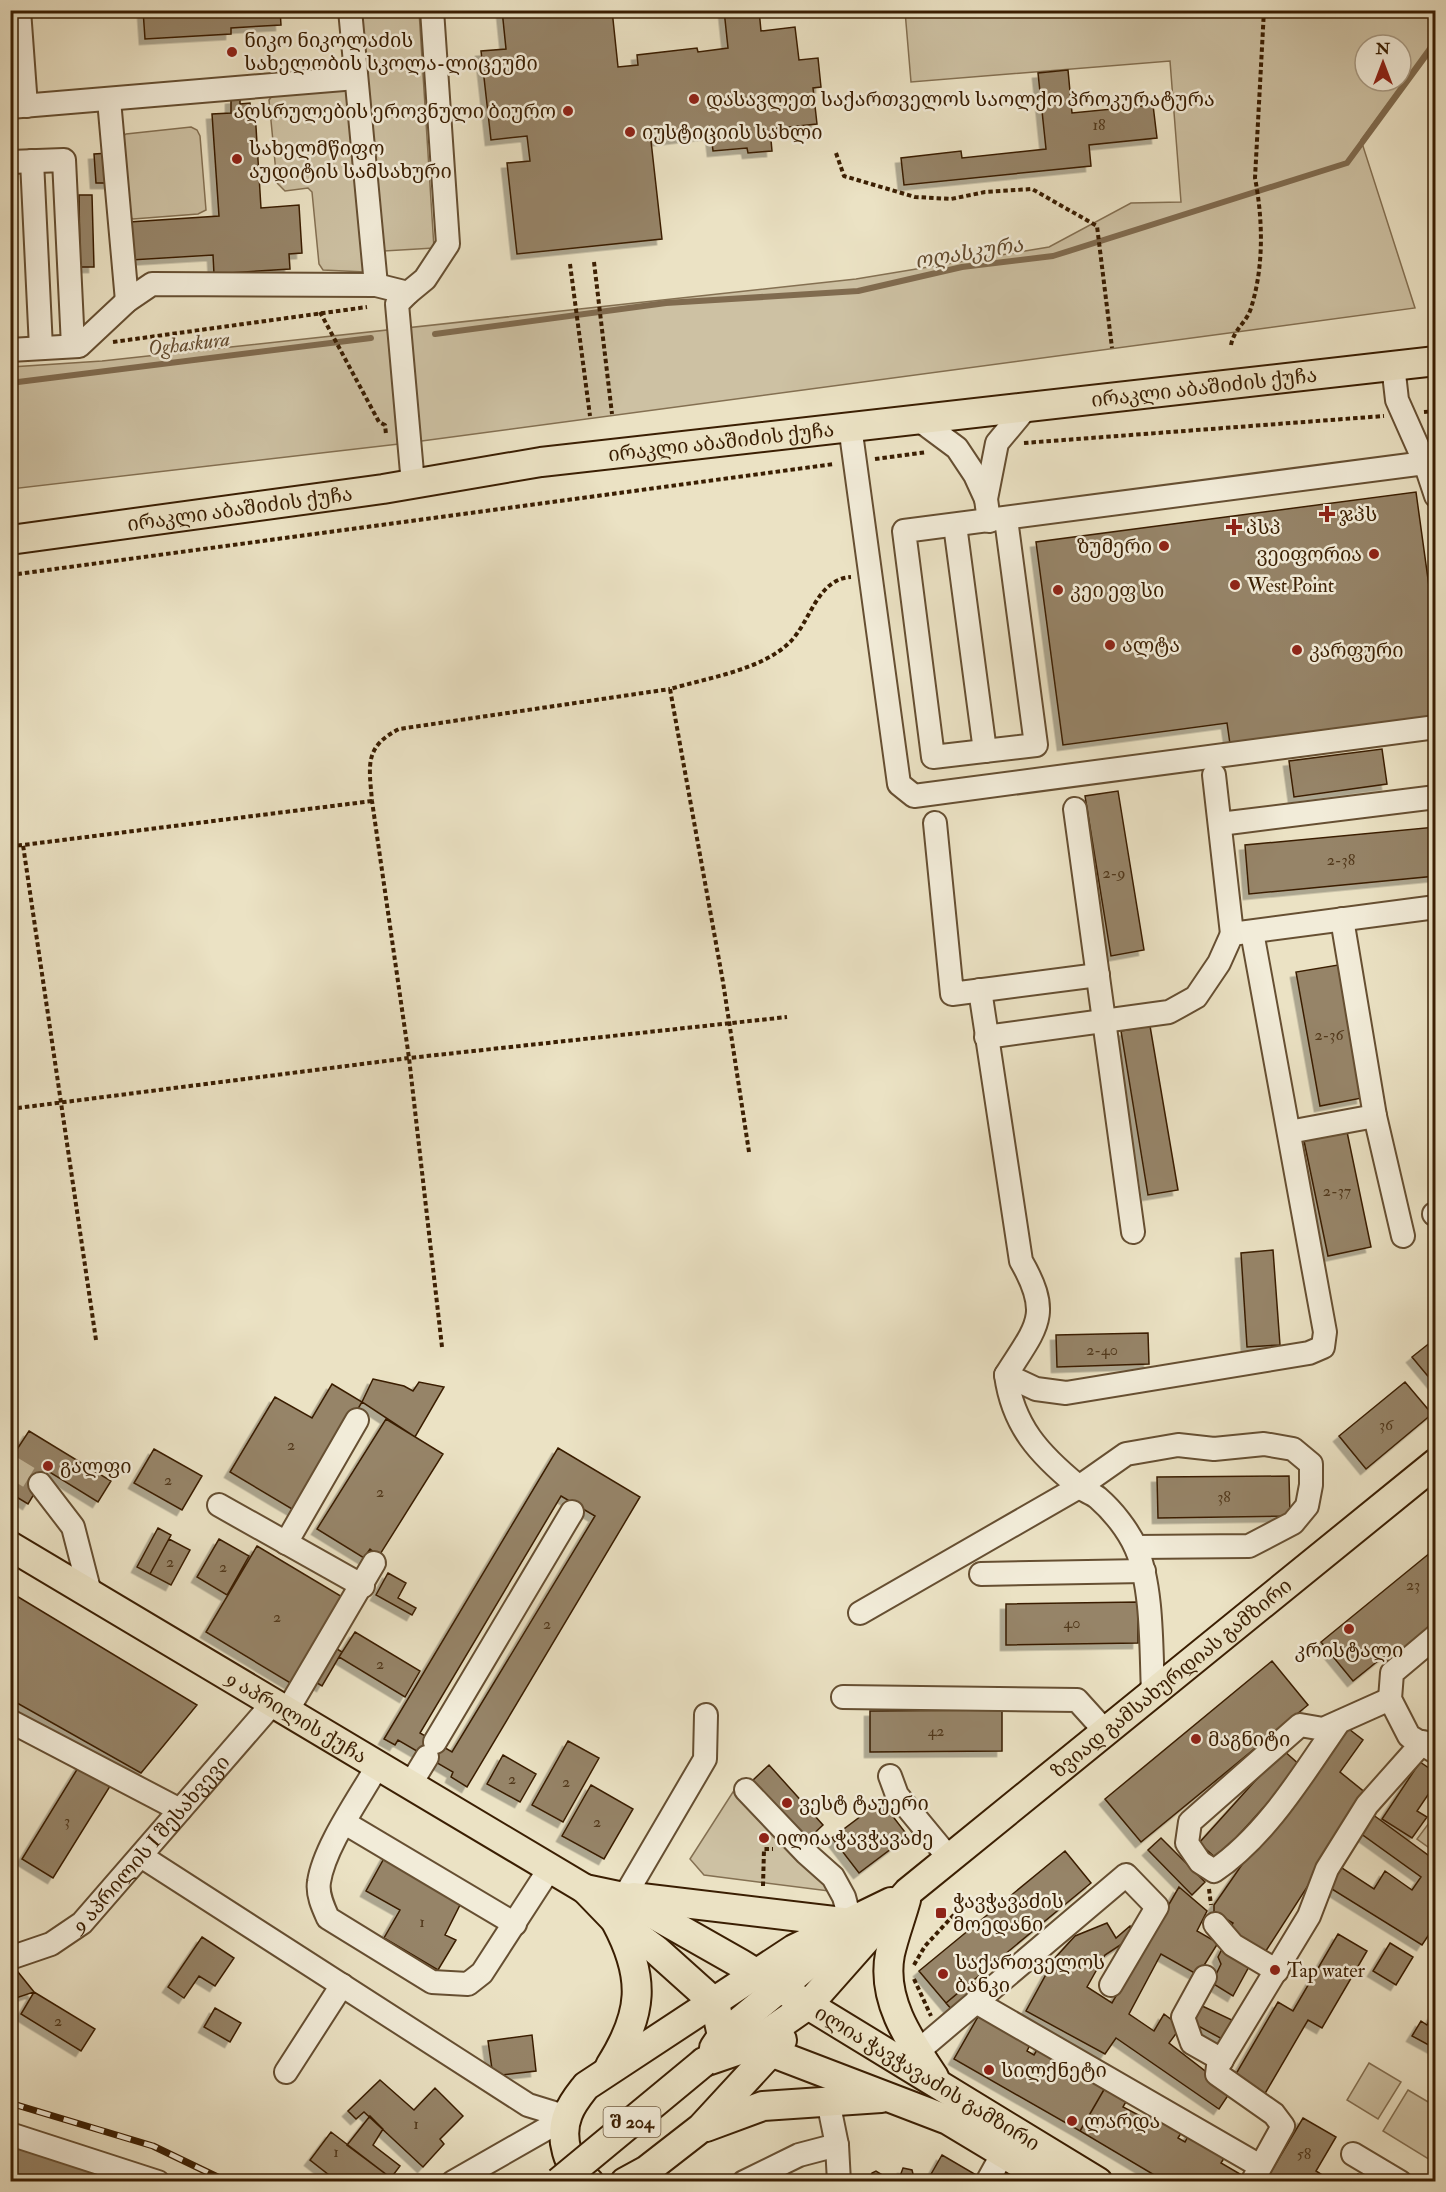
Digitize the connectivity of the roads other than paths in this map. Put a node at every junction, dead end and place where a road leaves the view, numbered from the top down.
1 (19, 10) edge
2 (350, 10) edge
3 (432, 10) edge
4 (356, 78) junction
5 (109, 100) junction
6 (18, 107) edge
7 (21, 161) edge
8 (376, 285) junction
9 (402, 299) junction
10 (127, 301) junction
11 (76, 346) junction
12 (41, 348) junction
13 (10, 350) edge
14 (1436, 361) edge
15 (1392, 365) junction
16 (1027, 407) junction
17 (918, 419) junction
18 (850, 426) junction
19 (1425, 463) junction
20 (413, 484) junction
21 (1436, 496) edge
22 (994, 513) junction
23 (955, 525) junction
24 (10, 540) edge
25 (1436, 727) edge
26 (985, 751) junction
27 (1215, 775) dead end
28 (1436, 797) edge
29 (1075, 809) dead end
30 (935, 823) dead end
31 (1220, 824) junction
32 (1436, 907) edge
33 (1342, 919) junction
34 (1242, 933) junction
35 (1098, 975) junction
36 (980, 990) junction
37 (1104, 1021) junction
38 (986, 1037) junction
39 (1375, 1116) junction
40 (1288, 1132) junction
41 (1132, 1232) dead end
42 (1403, 1236) dead end
43 (1006, 1375) junction
44 (357, 1420) dead end
45 (1436, 1463) edge
46 (40, 1484) tunnel mouth
47 (1079, 1486) junction
48 (219, 1505) dead end
49 (572, 1512) dead end
50 (286, 1543) junction
51 (10, 1546) edge
52 (1136, 1548) junction
53 (374, 1563) dead end
54 (1144, 1571) junction
55 (981, 1574) dead end
56 (363, 1586) junction
57 (90, 1593) junction
58 (860, 1613) dead end
59 (1436, 1636) edge
60 (1153, 1693) junction
61 (843, 1698) dead end
62 (1390, 1699) junction
63 (280, 1707) junction
64 (706, 1715) dead end
65 (10, 1721) edge
66 (1339, 1722) junction
67 (1106, 1731) junction
68 (1429, 1747) edge
69 (378, 1765) junction
70 (890, 1776) dead end
71 (410, 1785) junction
72 (746, 1790) dead end
73 (180, 1810) junction
74 (345, 1823) junction
75 (141, 1856) junction
76 (950, 1858) junction
77 (550, 1868) junction
78 (908, 1892) junction
79 (618, 1907) junction
80 (851, 1923) junction
81 (515, 1924) junction
82 (1215, 1924) road end
83 (10, 1958) edge
84 (1277, 1971) junction
85 (1205, 1977) dead end
86 (767, 1982) junction
87 (342, 1985) junction
88 (1111, 1985) dead end
89 (976, 2002) junction
90 (715, 2003) junction
91 (808, 2005) junction
92 (722, 2036) junction
93 (760, 2050) junction
94 (917, 2052) junction
95 (1222, 2060) junction
96 (704, 2062) junction
97 (607, 2071) junction
98 (286, 2072) dead end
99 (940, 2086) junction
100 (892, 2097) junction
101 (828, 2101) junction
102 (567, 2116) junction
103 (701, 2128) junction
104 (10, 2134) edge
105 (837, 2145) junction
106 (1003, 2153) junction
107 (1353, 2154) dead end
108 (1256, 2174) edge
109 (158, 2181) edge
110 (453, 2181) edge
111 (559, 2181) edge
112 (589, 2181) edge
113 (625, 2181) edge
114 (744, 2181) edge
115 (839, 2181) edge
116 (987, 2181) edge
117 (1051, 2181) edge
118 (1098, 2181) edge
119 (1400, 2181) edge

1 - 6 street
2 - 4 street
3 - 9 street
4 - 5 street
4 - 8 street
5 - 6 street
5 - 10 street
7 - 11 street
7 - 12 street
8 - 9 street
8 - 10 street
9 - 20 street
10 - 11 street
11 - 12 street
12 - 13 street
14 - 15 main road, ირაკლი აბაშიძის ქუჩა
15 - 16 main road, ირაკლი აბაშიძის ქუჩა
15 - 19 street
16 - 17 main road, ირაკლი აბაშიძის ქუჩა
16 - 22 street
17 - 18 main road, ირაკლი აბაშიძის ქუჩა
17 - 22 street
18 - 20 main road, ირაკლი აბაშიძის ქუჩა
18 - 25 street
19 - 21 street
19 - 22 street
20 - 24 main road, ირაკლი აბაშიძის ქუჩა
22 - 23 street
22 - 26 street
23 - 26 street
23 - 26 street
27 - 31 street
28 - 31 street
29 - 35 street
30 - 36 street
31 - 34 street
32 - 33 street
33 - 34 street
33 - 39 street
34 - 37 street
34 - 40 street
35 - 36 street
35 - 37 street
36 - 38 street
37 - 38 street
37 - 41 street
38 - 43 street
39 - 40 street
39 - 42 street
40 - 43 street
43 - 47 street
44 - 50 street
45 - 60 main road, ზვიად გამსახურდიას გამზირი
46 - 57 street
47 - 52 street
47 - 52 street
47 - 58 street
48 - 50 street
49 - 71 street
50 - 56 street
51 - 57 main road, 9 აპრილის ქუჩა
52 - 54 street
53 - 56 street, 9 აპრილის I შესახვევი
54 - 55 street
54 - 60 street
56 - 63 street, 9 აპრილის I შესახვევი
57 - 63 main road, 9 აპრილის ქუჩა
59 - 62 street
60 - 67 main road, ზვიად გამსახურდიას გამზირი
61 - 67 street
62 - 66 street
62 - 68 street
63 - 69 main road, 9 აპრილის ქუჩა
63 - 73 street, 9 აპრილის I შესახვევი
64 - 79 street
65 - 73 street
66 - 66 street
67 - 76 main road, ზვიად გამსახურდიას გამზირი
68 - 84 street
69 - 71 main road, 9 აპრილის ქუჩა
69 - 74 street
70 - 76 street
71 - 77 main road, 9 აპრილის ქუჩა
72 - 80 street
73 - 75 street, 9 აპრილის I შესახვევი
74 - 81 street
74 - 81 street
75 - 83 street, 9 აპრილის I შესახვევი
75 - 87 street
76 - 78 main road, ზვიად გამსახურდიას გამზირი
77 - 79 main road, 9 აპრილის ქუჩა
77 - 81 street
78 - 80 main road, ზვიად გამსახურდიას გამზირი
78 - 91 main road, ზვიად გამსახურდიას გამზირი
78 - 94 main road
79 - 80 main road
79 - 86 main road, ილია ჭავჭავაძის გამზირი
79 - 90 main road
79 - 97 main road
80 - 86 main road, ზვიად გამსახურდიას გამზირი
82 - 84 street
84 - 95 street
85 - 95 street
86 - 90 main road
86 - 91 main road, ილია ჭავჭავაძის გამზირი
86 - 92 main road, ზვიად გამსახურდიას გამზირი / შ 204
87 - 98 street
87 - 102 street
88 - 89 street
89 - 94 street
89 - 108 street
90 - 92 main road
90 - 97 main road
91 - 93 main road, ზვიად გამსახურდიას გამზირი / შ 204
91 - 99 main road, ილია ჭავჭავაძის გამზირი
92 - 96 main road, ზვიად გამსახურდიას გამზირი / შ 204
93 - 96 main road, ზვიად გამსახურდიას გამზირი / შ 204
93 - 100 main road, ილია ჭავჭავაძის გამზირი
93 - 103 main road
94 - 99 main road
95 - 108 street
96 - 111 main road, ზვიად გამსახურდიას გამზირი / შ 204, bridge
97 - 102 main road
99 - 118 main road, ილია ჭავჭავაძის გამზირი
100 - 101 main road
100 - 106 main road, ილია ჭავჭავაძის გამზირი
101 - 103 main road
101 - 105 street
102 - 110 street
102 - 112 main road
103 - 113 main road
104 - 109 street
105 - 114 street
105 - 115 street
106 - 116 street
106 - 117 main road, ილია ჭავჭავაძის გამზირი
107 - 119 street

